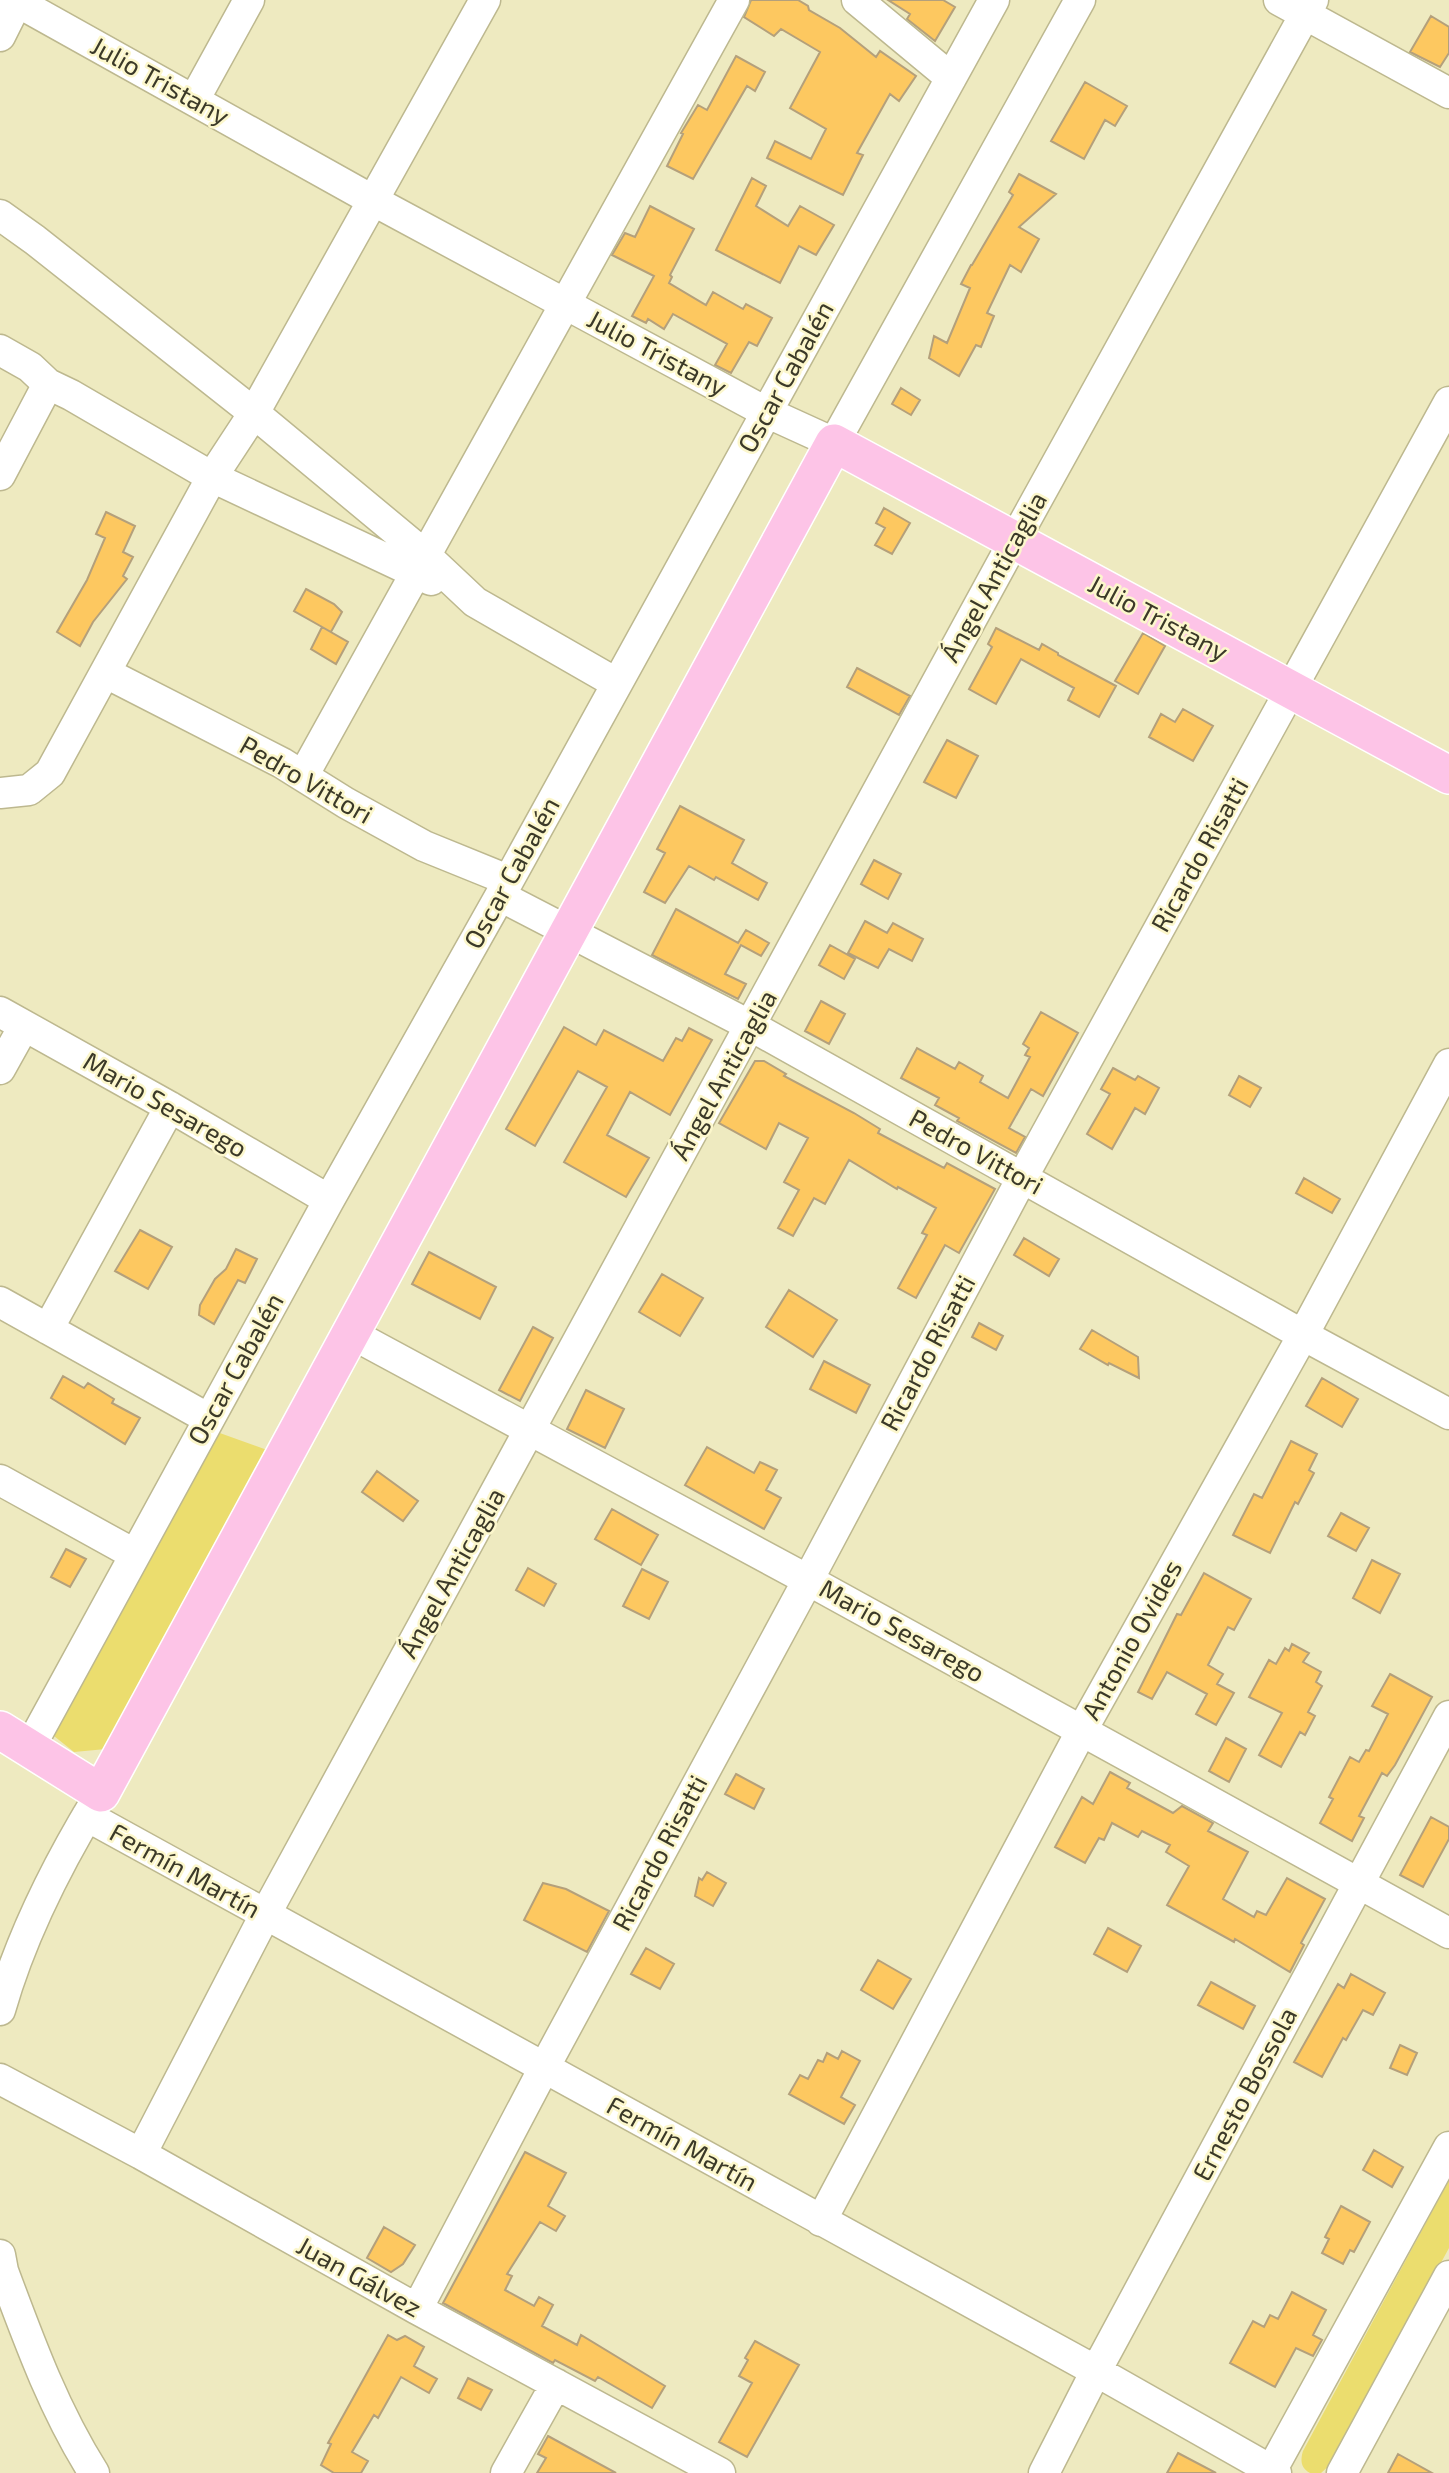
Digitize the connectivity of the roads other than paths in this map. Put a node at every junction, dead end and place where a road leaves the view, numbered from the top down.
1 (249, 0) edge
2 (485, 0) edge
3 (734, 0) edge
4 (857, 0) edge
5 (994, 0) edge
6 (1080, 0) edge
7 (17, 1) edge
8 (1299, 5) edge
9 (0, 36) edge
10 (951, 78) junction
11 (1449, 93) edge
12 (194, 100) junction
13 (374, 201) junction
14 (0, 215) edge
15 (567, 304) junction
16 (0, 350) edge
17 (48, 384) junction
18 (1449, 402) edge
19 (766, 412) junction
20 (254, 413) junction
21 (834, 443) junction
22 (0, 475) edge
23 (212, 477) junction
24 (1014, 541) junction
25 (420, 563) junction
26 (106, 673) junction
27 (616, 683) junction
28 (1291, 690) junction
29 (1449, 775) edge
30 (303, 776) junction
31 (0, 793) edge
32 (504, 888) junction
33 (569, 933) junction
34 (12, 1019) edge
35 (751, 1026) junction
36 (1449, 1064) edge
37 (0, 1069) edge
38 (170, 1107) junction
39 (1022, 1178) junction
40 (329, 1200) junction
41 (0, 1302) edge
42 (48, 1329) junction
43 (352, 1334) junction
44 (1303, 1335) junction
45 (1449, 1414) edge
46 (209, 1419) junction
47 (529, 1431) junction
48 (0, 1480) edge
49 (134, 1554) junction
50 (808, 1580) junction
51 (1449, 1716) edge
52 (1082, 1730) junction
53 (15, 1738) edge
54 (94, 1805) junction
55 (1359, 1882) junction
56 (265, 1915) junction
57 (1449, 1933) edge
58 (0, 2010) edge
59 (544, 2068) junction
60 (0, 2079) edge
61 (1449, 2147) edge
62 (141, 2154) junction
63 (821, 2221) junction
64 (0, 2255) edge
65 (1449, 2276) edge
66 (417, 2309) junction
67 (1096, 2371) junction
68 (556, 2384) junction
69 (1273, 2472) edge
70 (94, 2473) edge
71 (506, 2473) edge
72 (720, 2473) edge
73 (1044, 2473) edge
74 (1342, 2473) edge

1 - 12 street
2 - 13 street
3 - 15 street
4 - 10 street
5 - 10 street, Oscar Cabalén
6 - 21 street
7 - 9 street
7 - 12 street, Julio Tristany
8 - 11 street
8 - 24 street, Ángel Anticaglia
10 - 19 street, Oscar Cabalén
12 - 13 street, Julio Tristany
13 - 15 street, Julio Tristany
13 - 20 street
14 - 20 street
15 - 19 street, Julio Tristany
15 - 25 street
16 - 17 street
17 - 22 street
17 - 23 street
18 - 28 street, Ricardo Risatti
19 - 21 street, Julio Tristany
19 - 27 street, Oscar Cabalén
20 - 23 street
20 - 25 street
21 - 24 main road, Julio Tristany
21 - 33 main road
23 - 25 street
23 - 26 street
24 - 28 main road, Julio Tristany
24 - 35 street, Ángel Anticaglia
25 - 27 street
25 - 30 street
26 - 30 street, Pedro Vittori
26 - 31 street
27 - 32 street, Oscar Cabalén
28 - 29 main road, Julio Tristany
28 - 39 street, Ricardo Risatti
30 - 32 street, Pedro Vittori
32 - 33 street, Pedro Vittori
32 - 40 street, Oscar Cabalén
33 - 35 street, Pedro Vittori
33 - 43 main road
34 - 37 street
34 - 38 street, Mario Sesarego
35 - 39 street, Pedro Vittori
35 - 47 street, Ángel Anticaglia
36 - 44 street, Antonio Ovides
38 - 40 street, Mario Sesarego
38 - 42 street
39 - 44 street, Pedro Vittori
39 - 50 street, Ricardo Risatti
40 - 46 street, Oscar Cabalén
41 - 42 street
42 - 46 street
43 - 47 street, Mario Sesarego
43 - 54 main road
44 - 45 street, Pedro Vittori
44 - 52 street, Antonio Ovides
46 - 49 street, Oscar Cabalén
47 - 50 street, Mario Sesarego
47 - 56 street, Ángel Anticaglia
48 - 49 street
49 - 53 street, Oscar Cabalén
50 - 52 street, Mario Sesarego
50 - 59 street, Ricardo Risatti
51 - 55 street, Ernesto Bossola
52 - 55 street, Mario Sesarego
52 - 63 street, Antonio Ovides
53 - 54 main road, Fermín Martín
54 - 56 street, Fermín Martín
54 - 58 street
55 - 57 street, Mario Sesarego
55 - 67 street, Ernesto Bossola
56 - 59 street, Fermín Martín
56 - 62 street, Ángel Anticaglia
59 - 63 street, Fermín Martín
59 - 66 street, Ricardo Risatti
60 - 62 street, Juan Gálvez
61 - 69 street
62 - 66 street, Juan Gálvez
63 - 67 street, Fermín Martín
64 - 70 street
65 - 74 street
66 - 68 street, Juan Gálvez
67 - 69 street, Fermín Martín
67 - 73 street, Ernesto Bossola
68 - 71 street
68 - 72 street, Juan Gálvez

